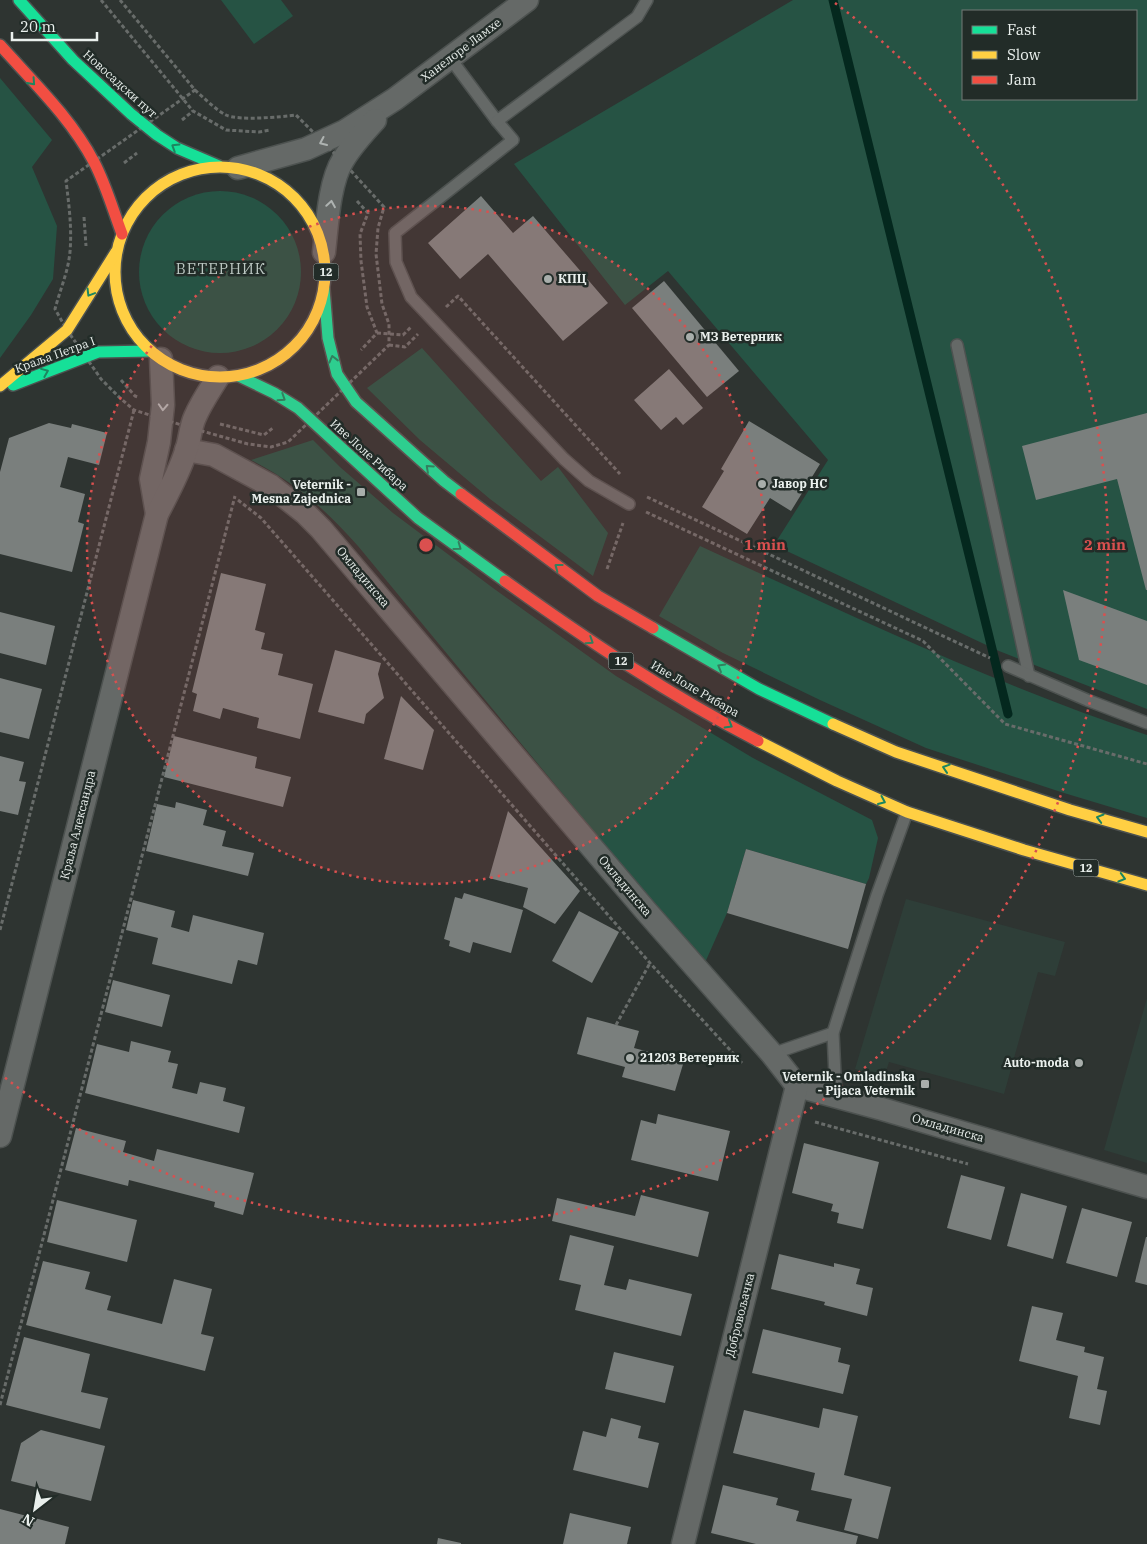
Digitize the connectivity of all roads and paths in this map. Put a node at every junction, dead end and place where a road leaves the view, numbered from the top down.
1 (19, 0) edge
2 (101, 0) edge
3 (120, 0) edge
4 (527, 0) edge
5 (646, 0) edge
6 (0, 45) edge
7 (450, 58) junction
8 (196, 90) junction
9 (183, 99) junction
10 (395, 99) junction
11 (193, 111) junction
12 (497, 121) junction
13 (145, 126) junction
14 (159, 137) junction
15 (314, 145) junction
16 (94, 161) junction
17 (229, 167) junction
18 (338, 169) junction
19 (101, 179) junction
20 (83, 211) dead end
21 (122, 234) junction
22 (116, 252) junction
23 (324, 252) junction
24 (86, 254) dead end
25 (324, 289) junction
26 (429, 316) junction
27 (67, 330) junction
28 (377, 333) junction
29 (389, 334) junction
30 (389, 345) junction
31 (957, 345) dead end
32 (98, 352) junction
33 (156, 355) junction
34 (85, 356) junction
35 (337, 374) junction
36 (229, 377) junction
37 (0, 386) edge
38 (346, 387) junction
39 (0, 390) edge
40 (298, 408) junction
41 (134, 410) junction
42 (163, 412) junction
43 (310, 420) junction
44 (191, 431) junction
45 (248, 444) junction
46 (241, 471) junction
47 (622, 476) dead end
48 (644, 495) dead end
49 (629, 504) junction
50 (157, 514) junction
51 (598, 596) junction
52 (982, 654) dead end
53 (1008, 666) dead end
54 (1030, 676) junction
55 (1147, 723) edge
56 (1147, 764) edge
57 (907, 812) junction
58 (1147, 832) edge
59 (1147, 885) edge
60 (0, 930) edge
61 (650, 963) dead end
62 (616, 1025) dead end
63 (833, 1033) junction
64 (772, 1054) junction
65 (798, 1086) junction
66 (836, 1096) junction
67 (0, 1136) edge
68 (1147, 1187) edge
69 (0, 1405) edge
70 (683, 1544) edge

1 - 13 main road, Новосадски пут / 12
2 - 9 path
3 - 8 path
4 - 7 street, Ханелоре Ламхе
5 - 12 lane
6 -> 16 main road
7 - 10 street, Ханелоре Ламхе
7 - 12 lane
8 - 9 path
8 - 15 path
9 - 11 path
9 - 13 path
10 - 15 street, Ханелоре Ламхе
10 - 18 street, Ханелоре Ламхе
11 - 14 path
11 - 15 path
12 - 26 lane
13 - 14 main road, Новосадски пут / 12
13 - 16 path
17 -> 14 main road, Новосадски пут / 12
14 - 19 path
15 - 17 street, Ханелоре Ламхе
15 - 18 path
16 - 19 main road
16 - 27 path
17 - 21 main road, 12
17 - 23 main road, 12
23 -> 18 street, Ханелоре Ламхе
18 - 28 path
18 - 29 path
19 - 21 main road
20 - 24 path
21 - 22 main road, 12
22 -> 27 main road
22 - 33 main road, 12
23 - 25 main road, 12
35 -> 25 main road, 12
25 - 36 main road, 12
26 - 29 path
26 - 30 path
26 - 47 path
26 - 49 lane
27 - 34 path
27 - 37 main road
28 - 29 path
28 - 35 path
29 - 30 path
30 - 38 path
31 - 54 lane
32 - 33 main road, Краља Петра I
32 - 34 main road, Краља Петра I
32 - 42 path
33 - 36 main road, 12
33 - 42 street
39 -> 34 main road, Краља Петра I
34 - 41 path
35 - 38 main road, 12
36 -> 40 main road, Иве Лоле Рибара / 12
36 - 44 street
38 - 43 path
51 -> 38 main road, 12
40 - 43 main road, Иве Лоле Рибара / 12
40 - 44 path
41 - 42 path
41 - 60 path
42 - 44 path
42 - 50 street
43 - 45 path
43 -> 57 main road, Иве Лоле Рибара / 12
44 - 45 path
44 - 46 street, Омладинска
44 - 50 street
45 - 46 path
46 - 64 street, Омладинска
46 - 69 path
48 - 52 path
49 - 51 path
49 - 56 path
50 - 67 street, Краља Александра
58 -> 51 main road, 12
53 - 54 lane
54 - 55 lane
57 -> 59 main road, Иве Лоле Рибара / 12
57 - 63 lane
61 - 62 path
63 - 64 lane
63 - 66 lane
64 - 65 street, Омладинска
65 - 66 street, Омладинска
65 - 70 street, Добровољачка
66 - 68 street, Омладинска

